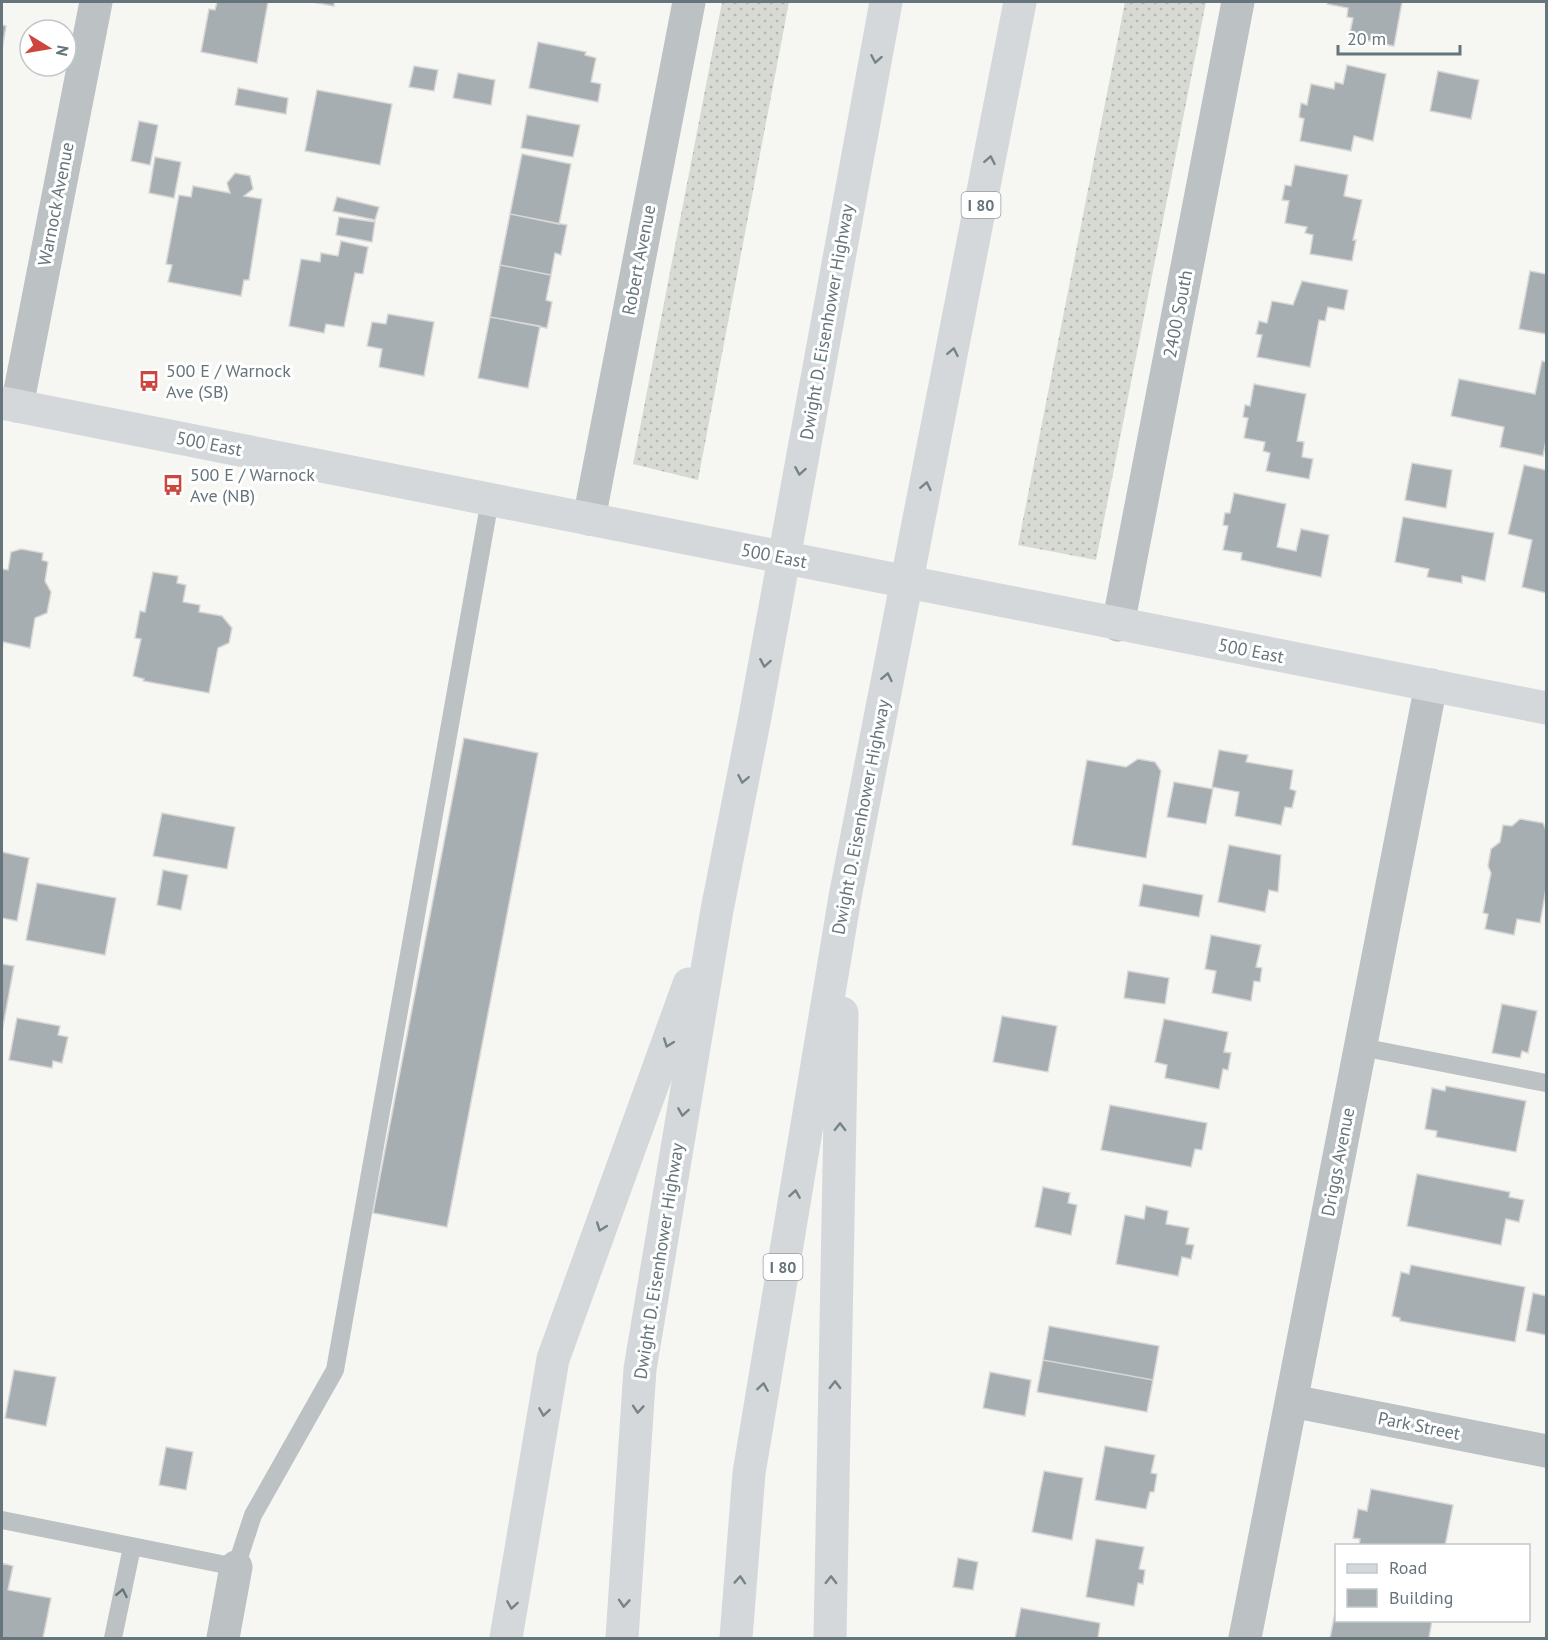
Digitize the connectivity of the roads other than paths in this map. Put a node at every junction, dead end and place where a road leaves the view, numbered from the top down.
1 (96, 2) edge
2 (689, 2) edge
3 (886, 2) edge
4 (1020, 2) edge
5 (1238, 2) edge
6 (9, 404) edge
7 (490, 500) junction
8 (589, 519) junction
9 (1118, 625) junction
10 (1431, 685) junction
11 (1546, 708) edge
12 (845, 897) junction
13 (717, 909) junction
14 (1361, 1047) junction
15 (1546, 1083) edge
16 (1292, 1401) junction
17 (1546, 1451) edge
18 (2, 1520) edge
19 (132, 1547) junction
20 (237, 1568) junction
21 (113, 1638) edge
22 (223, 1638) edge
23 (506, 1638) edge
24 (622, 1638) edge
25 (736, 1638) edge
26 (830, 1638) edge
27 (1245, 1638) edge

1 - 6 street, Warnock Avenue
2 - 8 street, Robert Avenue
3 -> 13 main road, Dwight D. Eisenhower Highway
12 -> 4 main road, Dwight D. Eisenhower Highway / I 80
5 - 9 street, 2400 South
6 - 7 main road, 500 East
7 - 8 main road, 500 East
7 - 20 lane
8 - 9 main road, 500 East
9 - 10 main road, 500 East
10 - 11 main road, 500 East
10 - 14 street, Driggs Avenue
25 -> 12 main road, Dwight D. Eisenhower Highway / I 80
26 -> 12 main road
13 -> 23 main road
13 -> 24 main road, Dwight D. Eisenhower Highway
14 - 15 lane
14 - 16 street, Driggs Avenue
16 - 17 street, Park Street
16 - 27 street, Driggs Avenue
18 - 19 lane
19 - 20 lane
21 -> 19 lane
20 - 22 street

